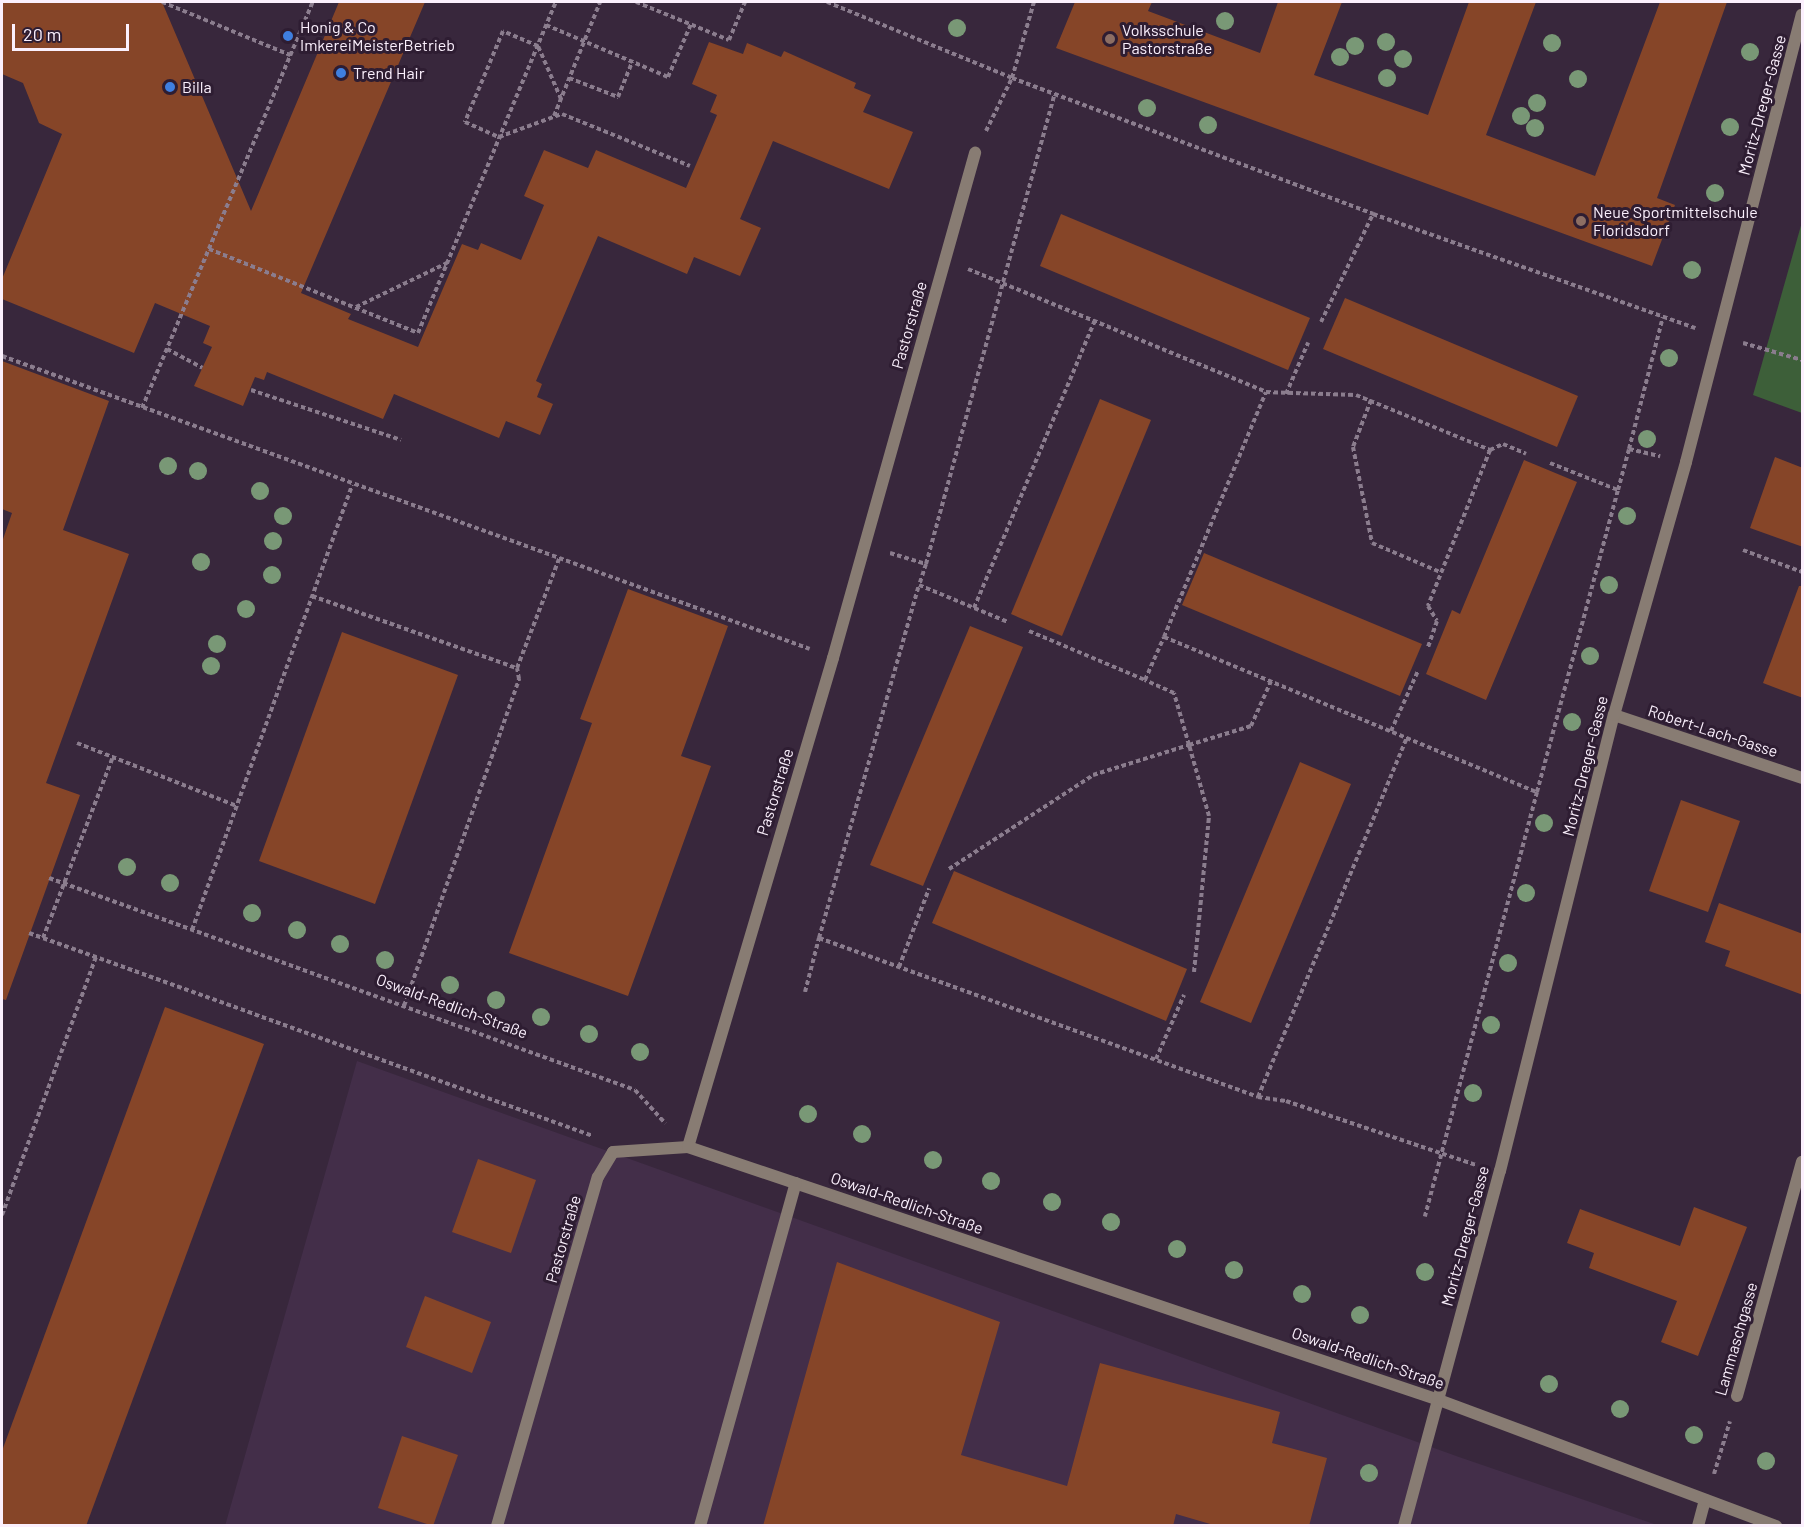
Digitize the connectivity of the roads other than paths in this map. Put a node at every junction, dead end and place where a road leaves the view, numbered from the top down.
1 (1803, 15) edge
2 (975, 153) road end
3 (1614, 715) junction
4 (1803, 778) edge
5 (688, 1147) junction
6 (1803, 1162) edge
7 (796, 1182) junction
8 (1737, 1396) road end
9 (1439, 1400) junction
10 (1705, 1500) junction
11 (497, 1526) edge
12 (700, 1526) edge
13 (1404, 1526) edge
14 (1698, 1526) edge
15 (1776, 1526) edge

1 - 3 street, Moritz-Dreger-Gasse
2 - 5 street, Pastorstraße
3 - 4 street, Robert-Lach-Gasse
3 - 9 street, Moritz-Dreger-Gasse
5 - 7 street, Oswald-Redlich-Straße
5 - 11 street, Pastorstraße
6 - 8 street, Lammaschgasse
7 - 9 street, Oswald-Redlich-Straße
7 - 12 street
9 - 10 street, Oswald-Redlich-Straße
9 - 13 street, Moritz-Dreger-Gasse
10 - 14 street
10 - 15 street, Oswald-Redlich-Straße

